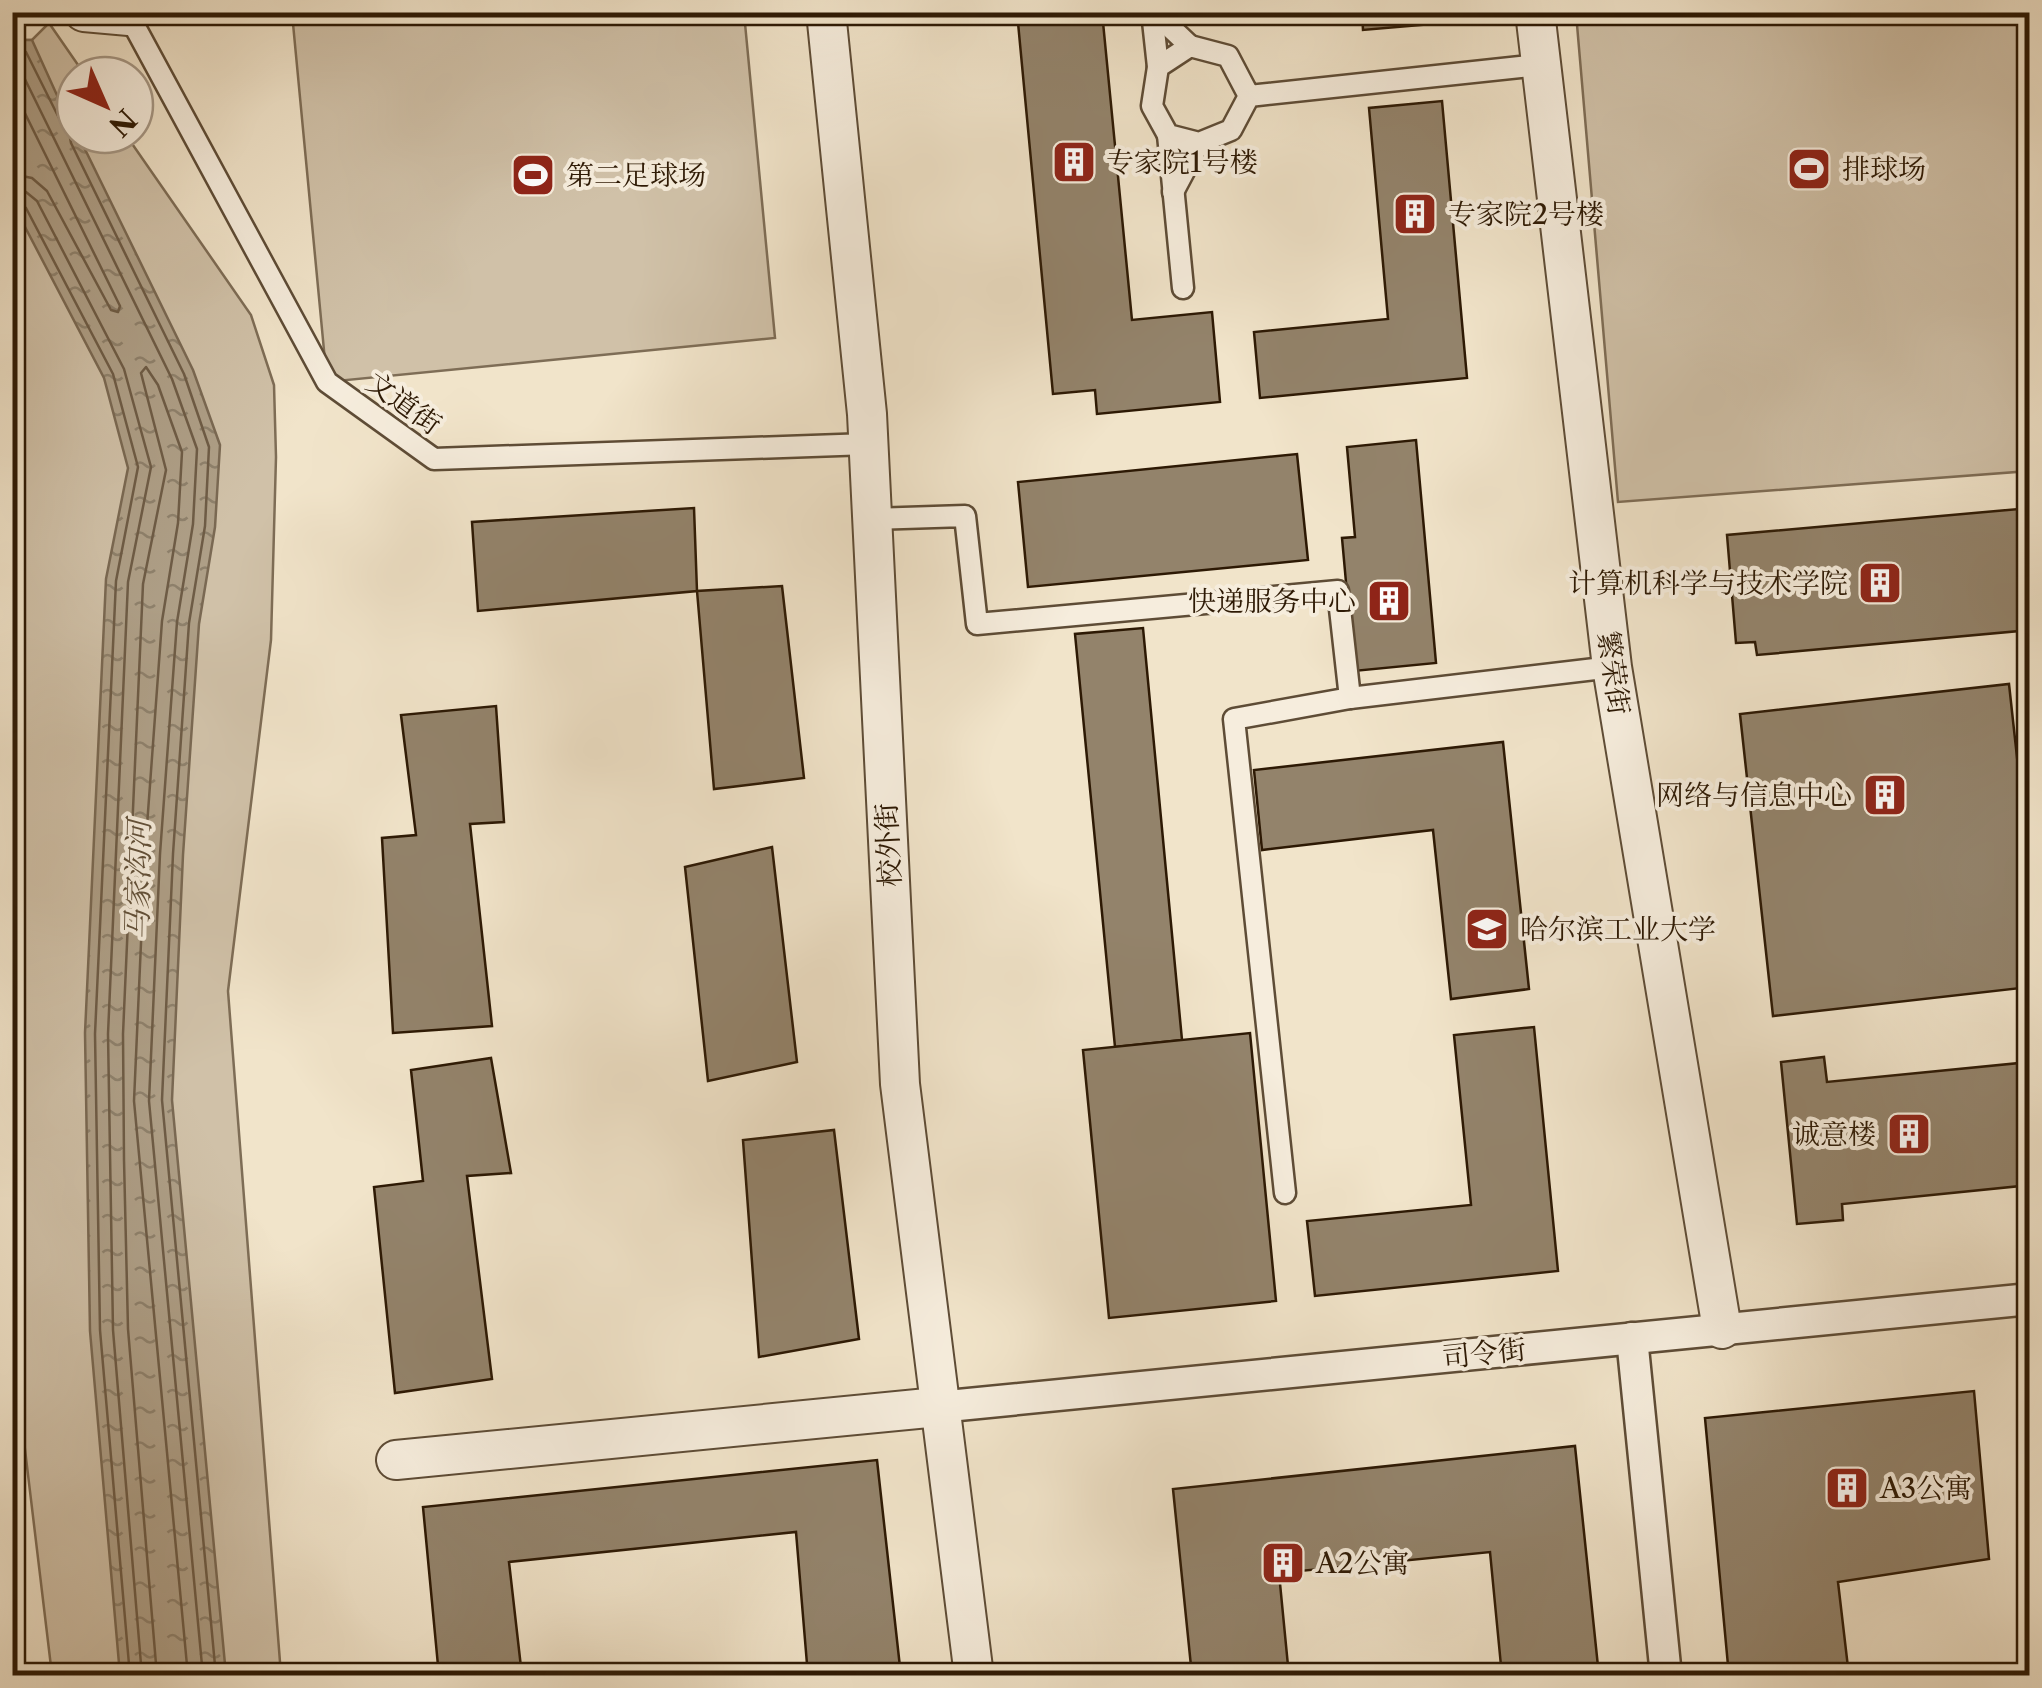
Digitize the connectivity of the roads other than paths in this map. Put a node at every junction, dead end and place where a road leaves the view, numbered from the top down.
1 (84, 12) edge
2 (826, 12) edge
3 (1153, 12) edge
4 (1535, 12) edge
5 (118, 14) edge
6 (1190, 46) junction
7 (1540, 65) junction
8 (1158, 67) junction
9 (1249, 96) junction
10 (1168, 135) junction
11 (1199, 143) junction
12 (1173, 192) junction
13 (1184, 288) dead end
14 (868, 444) junction
15 (872, 520) junction
16 (1612, 666) junction
17 (1350, 698) junction
18 (1286, 1194) dead end
19 (2030, 1299) edge
20 (1722, 1329) junction
21 (1632, 1338) junction
22 (938, 1407) junction
23 (396, 1460) dead end
24 (974, 1676) edge
25 (1666, 1676) edge

1 - 5 street
2 - 14 street, 校外街
3 - 6 lane
3 - 8 lane
4 - 7 street, 繁荣街
5 - 14 lane, 文道街
6 - 8 lane
6 - 9 lane
7 - 9 lane
7 - 16 street, 繁荣街
8 - 10 lane
9 - 11 lane
10 - 11 lane
10 - 12 lane
11 - 12 lane
12 - 13 lane
14 - 15 street, 校外街
15 - 17 lane
15 - 22 street, 校外街
16 - 17 lane
16 - 20 street, 繁荣街
17 - 18 lane
19 - 20 street, 司令街
20 - 21 street, 司令街
21 - 22 street, 司令街
21 - 25 street
22 - 23 street
22 - 24 street, 校外街

